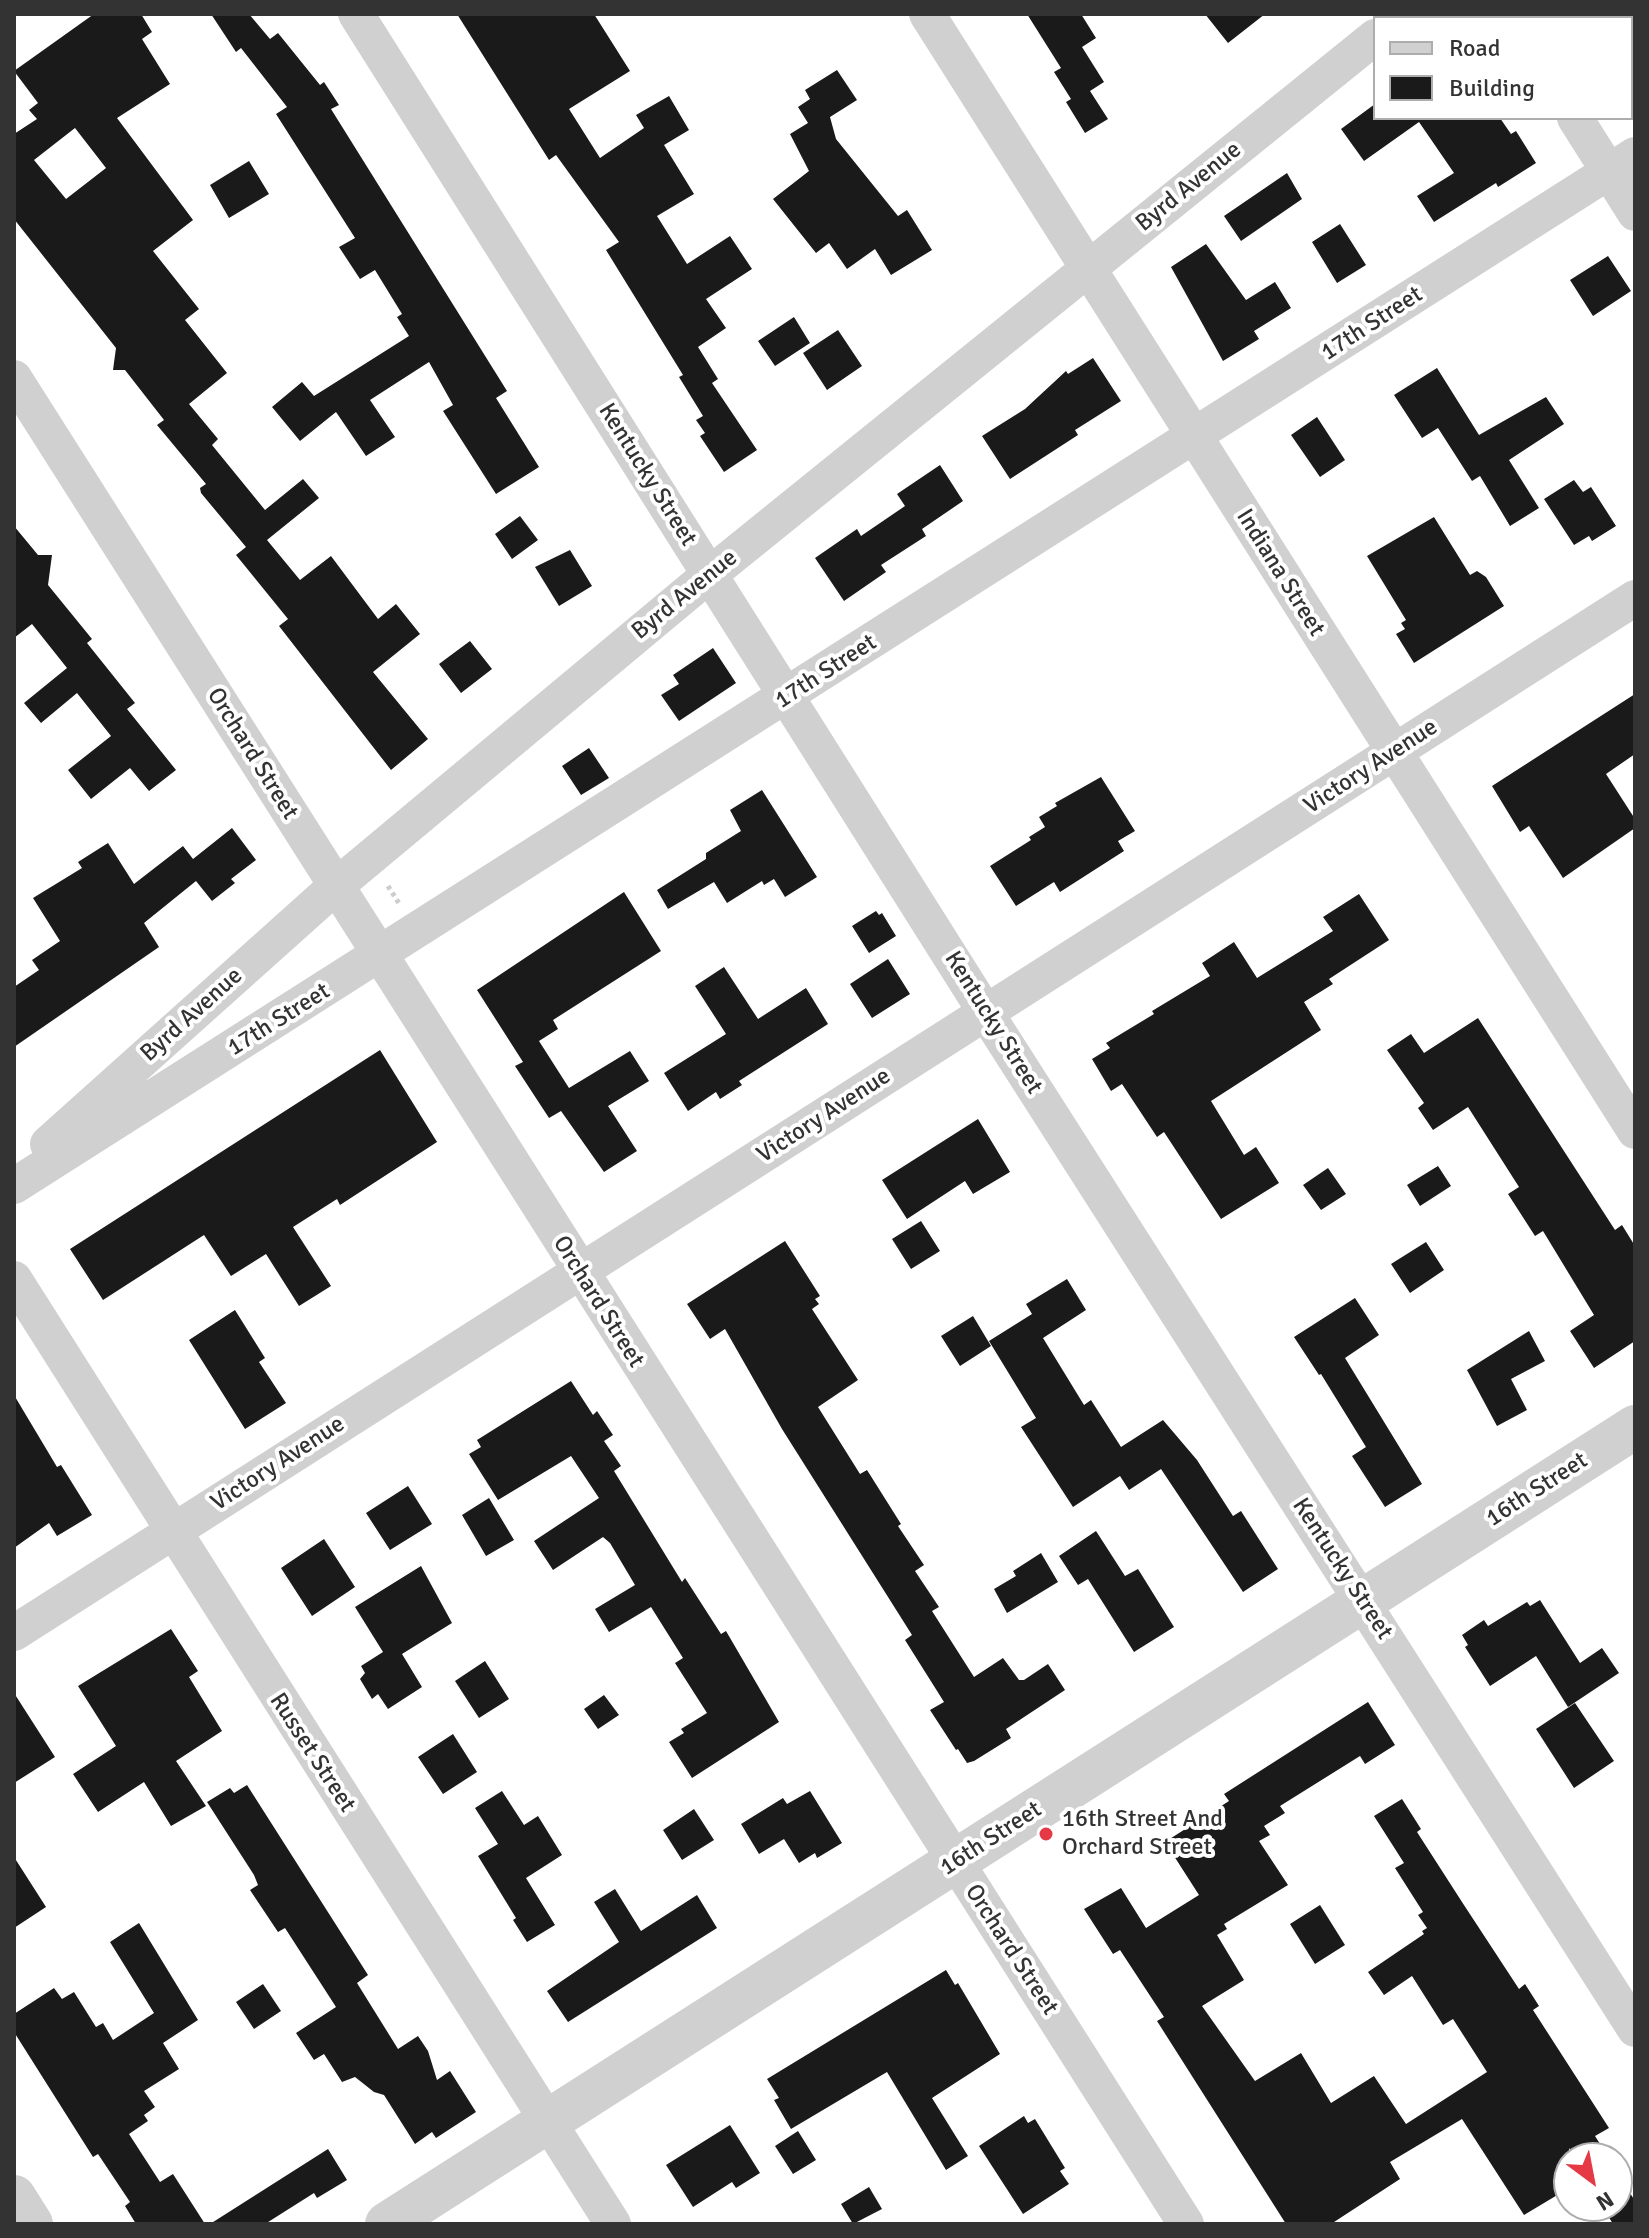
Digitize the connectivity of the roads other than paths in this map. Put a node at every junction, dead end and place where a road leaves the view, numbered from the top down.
1 (356, 14) edge
2 (927, 14) edge
3 (1373, 39) edge
4 (1577, 120) edge
5 (1622, 164) edge
6 (1635, 213) edge
7 (1088, 269) junction
8 (14, 378) edge
9 (1194, 437) junction
10 (709, 575) junction
11 (1635, 598) edge
12 (787, 697) junction
13 (1393, 753) junction
14 (336, 886) junction
15 (379, 957) junction
16 (986, 1013) junction
17 (1635, 1131) edge
18 (14, 1175) edge
19 (14, 1186) edge
20 (579, 1272) junction
21 (14, 1279) edge
22 (1635, 1427) edge
23 (172, 1533) junction
24 (1362, 1602) junction
25 (14, 1633) edge
26 (955, 1862) junction
27 (1635, 2029) edge
28 (548, 2121) junction
29 (14, 2197) edge
30 (31, 2224) edge
31 (387, 2224) edge
32 (613, 2224) edge
33 (1186, 2224) edge

1 - 10 street, Kentucky Street
2 - 7 street, Indiana Street
3 - 7 street, Byrd Avenue
4 - 5 street
5 - 6 street
5 - 9 street, 17th Street
7 - 9 street, Indiana Street
7 - 10 street, Byrd Avenue
8 - 14 street, Orchard Street
9 - 12 street, 17th Street
9 - 13 street, Indiana Street
10 - 12 street, Kentucky Street
10 - 14 street, Byrd Avenue
11 - 13 street, Victory Avenue
12 - 15 street, 17th Street
12 - 16 street, Kentucky Street
13 - 16 street, Victory Avenue
13 - 17 street, Indiana Street
14 - 15 street, Orchard Street
14 - 18 street, Byrd Avenue
15 - 19 street, 17th Street
15 - 20 street, Orchard Street
16 - 20 street, Victory Avenue
16 - 24 street, Kentucky Street
20 - 23 street, Victory Avenue
20 - 26 street, Orchard Street
21 - 23 street, Russet Street
22 - 24 street, 16th Street
23 - 25 street, Victory Avenue
23 - 28 street, Russet Street
24 - 26 street, 16th Street
24 - 27 street, Kentucky Street
26 - 28 street, 16th Street
26 - 33 street, Orchard Street
28 - 31 street, 16th Street
28 - 32 street, Russet Street
29 - 30 street

